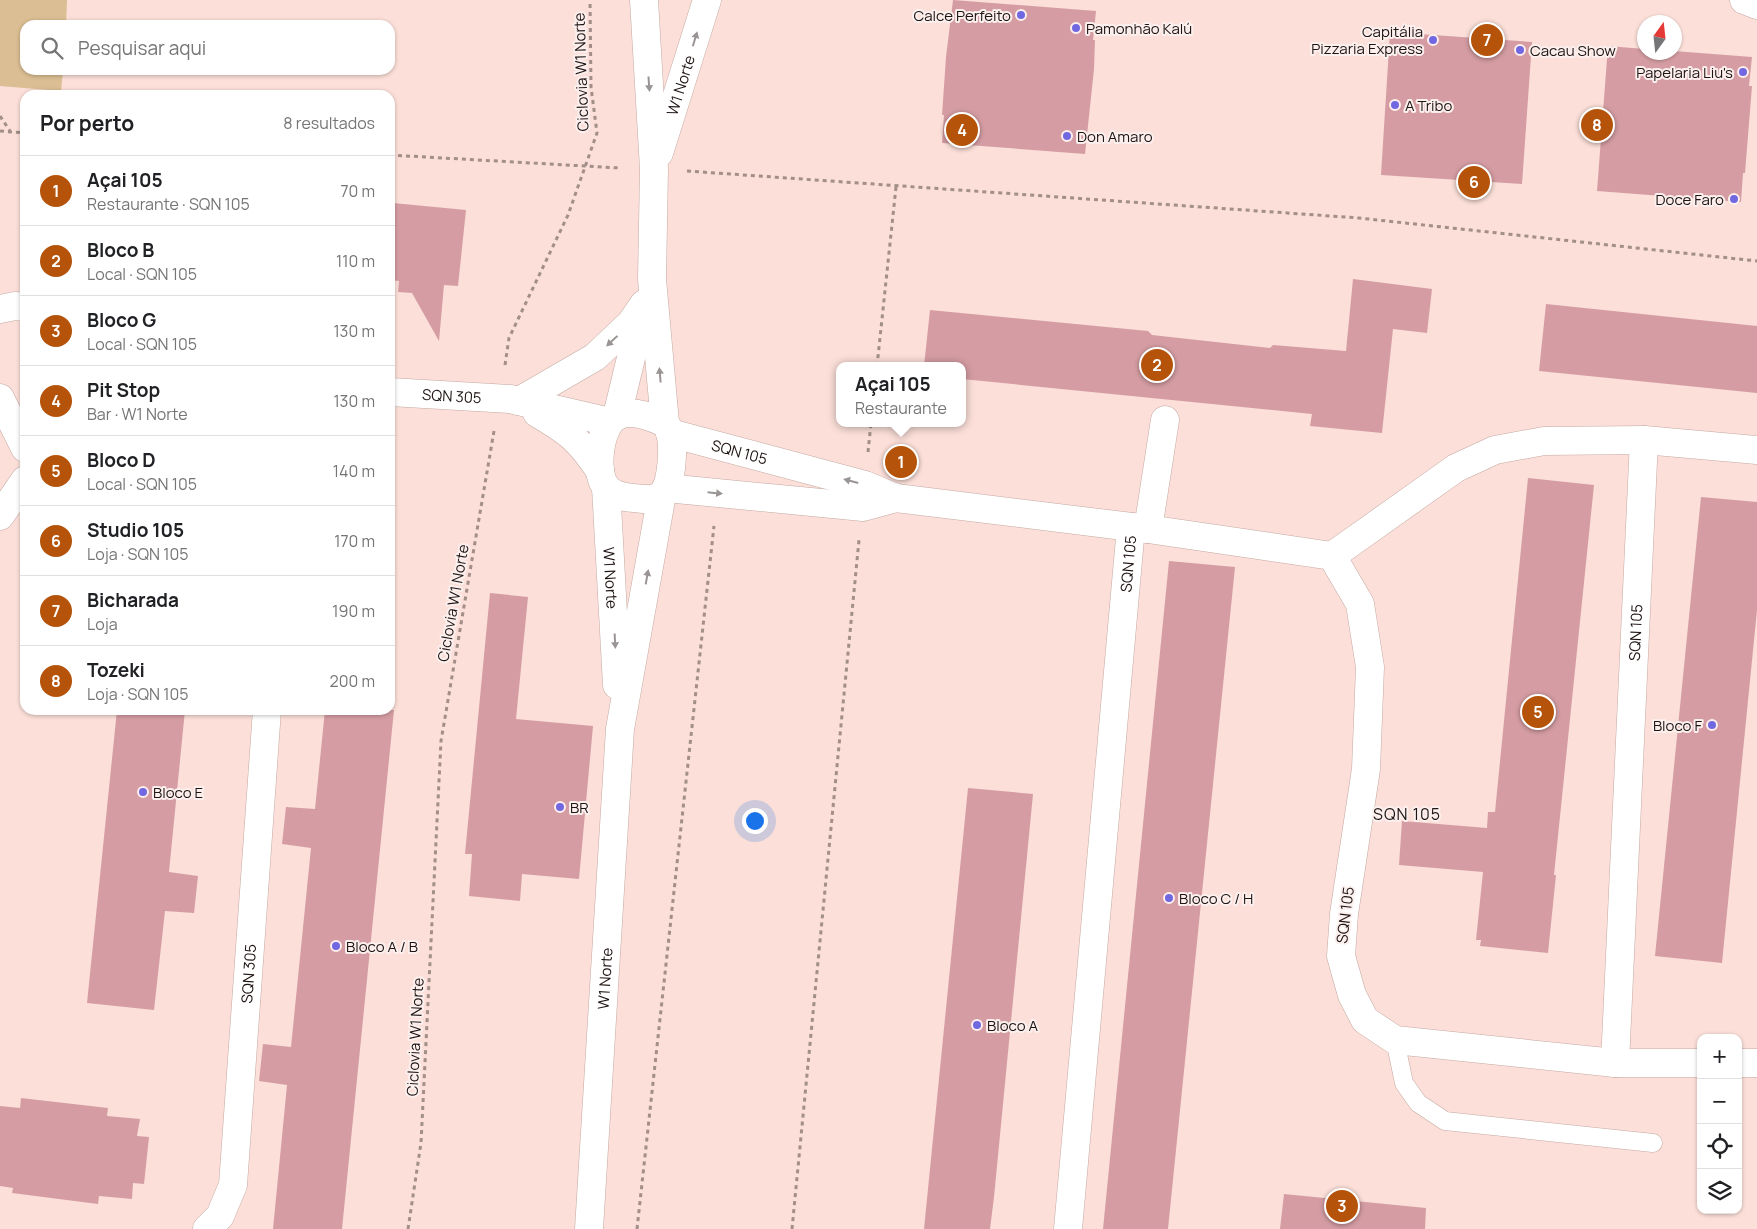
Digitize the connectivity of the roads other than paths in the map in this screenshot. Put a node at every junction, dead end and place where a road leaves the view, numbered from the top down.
1 (644, 0) edge
2 (707, 0) edge
3 (1744, 0) edge
4 (1757, 6) edge
5 (654, 169) junction
6 (648, 292) junction
7 (20, 306) edge
8 (0, 309) edge
9 (395, 392) edge
10 (0, 398) edge
11 (511, 400) junction
12 (613, 419) junction
13 (1165, 420) dead end
14 (668, 428) junction
15 (20, 438) edge
16 (1644, 440) junction
17 (1757, 450) edge
18 (603, 479) junction
19 (20, 487) edge
20 (664, 491) junction
21 (896, 498) junction
22 (0, 516) edge
23 (1140, 528) junction
24 (1332, 556) junction
25 (267, 715) edge
26 (620, 728) junction
27 (1395, 1040) junction
28 (1615, 1063) junction
29 (1697, 1063) edge
30 (1742, 1063) edge
31 (1757, 1063) edge
32 (1653, 1143) dead end
33 (207, 1229) edge
34 (589, 1229) edge
35 (1068, 1229) edge

1 -> 5 street, W1 Norte
5 -> 2 street, W1 Norte
3 - 4 street
5 - 6 street, W1 Norte
6 -> 11 street
6 - 12 street, W1 Norte
14 -> 6 street, W1 Norte
7 - 8 street
9 - 11 street, SQN 305
10 - 15 street
11 - 12 street, SQN 305
11 - 18 street, SQN 305
12 - 14 street
12 - 18 street
13 - 23 street, SQN 105
14 - 20 street
21 -> 14 street, SQN 105
16 - 17 street
16 - 24 street
16 - 28 street, SQN 105
18 - 20 street
18 -> 26 street, W1 Norte
19 - 22 street
20 -> 21 street, SQN 105
26 -> 20 street, W1 Norte
21 - 23 street, SQN 105
23 - 24 street, SQN 105
23 - 35 street, SQN 105
24 - 27 street, SQN 105
25 - 33 street, SQN 305
26 - 34 street, W1 Norte
27 - 28 street, SQN 105
27 - 32 lane
28 - 29 street, SQN 105
30 - 31 street

